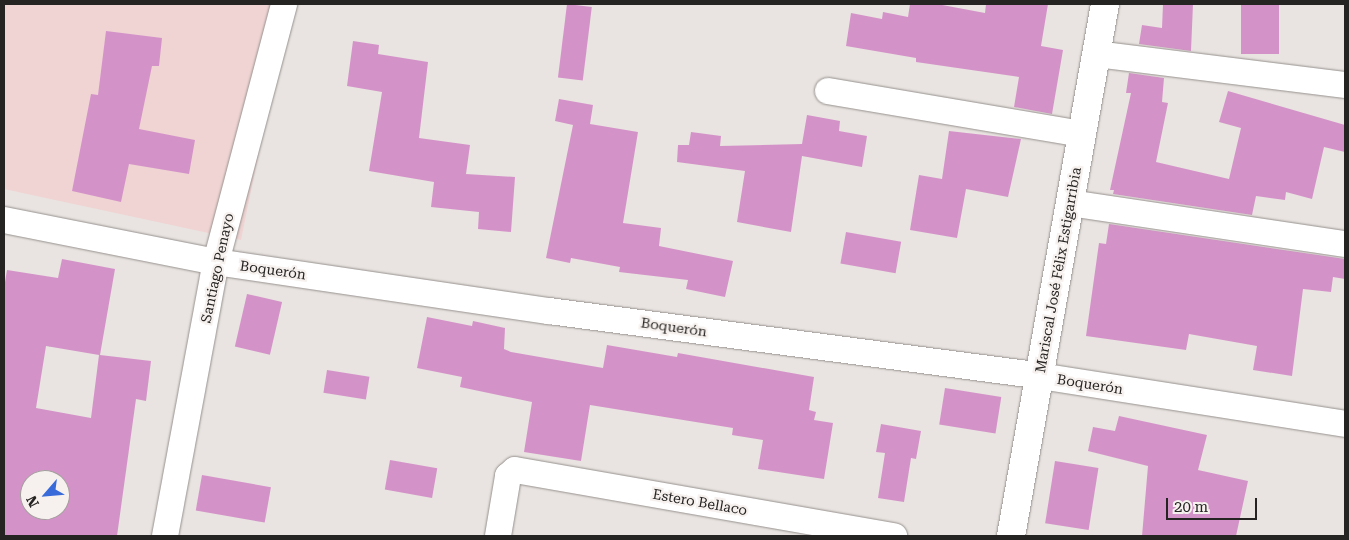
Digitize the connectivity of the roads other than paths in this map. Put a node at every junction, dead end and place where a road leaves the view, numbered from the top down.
1 (284, 4) edge
2 (1105, 4) edge
3 (1096, 54) junction
4 (1345, 84) edge
5 (828, 91) dead end
6 (1082, 134) junction
7 (1070, 203) junction
8 (4, 220) edge
9 (1345, 244) edge
10 (216, 262) junction
11 (1040, 376) junction
12 (1345, 424) edge
13 (165, 536) edge
14 (498, 536) edge
15 (894, 536) edge
16 (1011, 536) edge

1 - 10 street, Santiago Penayo
2 - 3 street, Mariscal José Félix Estigarribia
3 - 4 street
3 - 6 street, Mariscal José Félix Estigarribia
5 - 6 street
6 - 7 street, Mariscal José Félix Estigarribia
7 - 9 street
7 - 11 street, Mariscal José Félix Estigarribia
8 - 10 street, Boquerón
10 - 11 street, Boquerón
10 - 13 street, Santiago Penayo
11 - 12 street, Boquerón
11 - 16 street, Mariscal José Félix Estigarribia
14 - 15 street, Estero Bellaco

